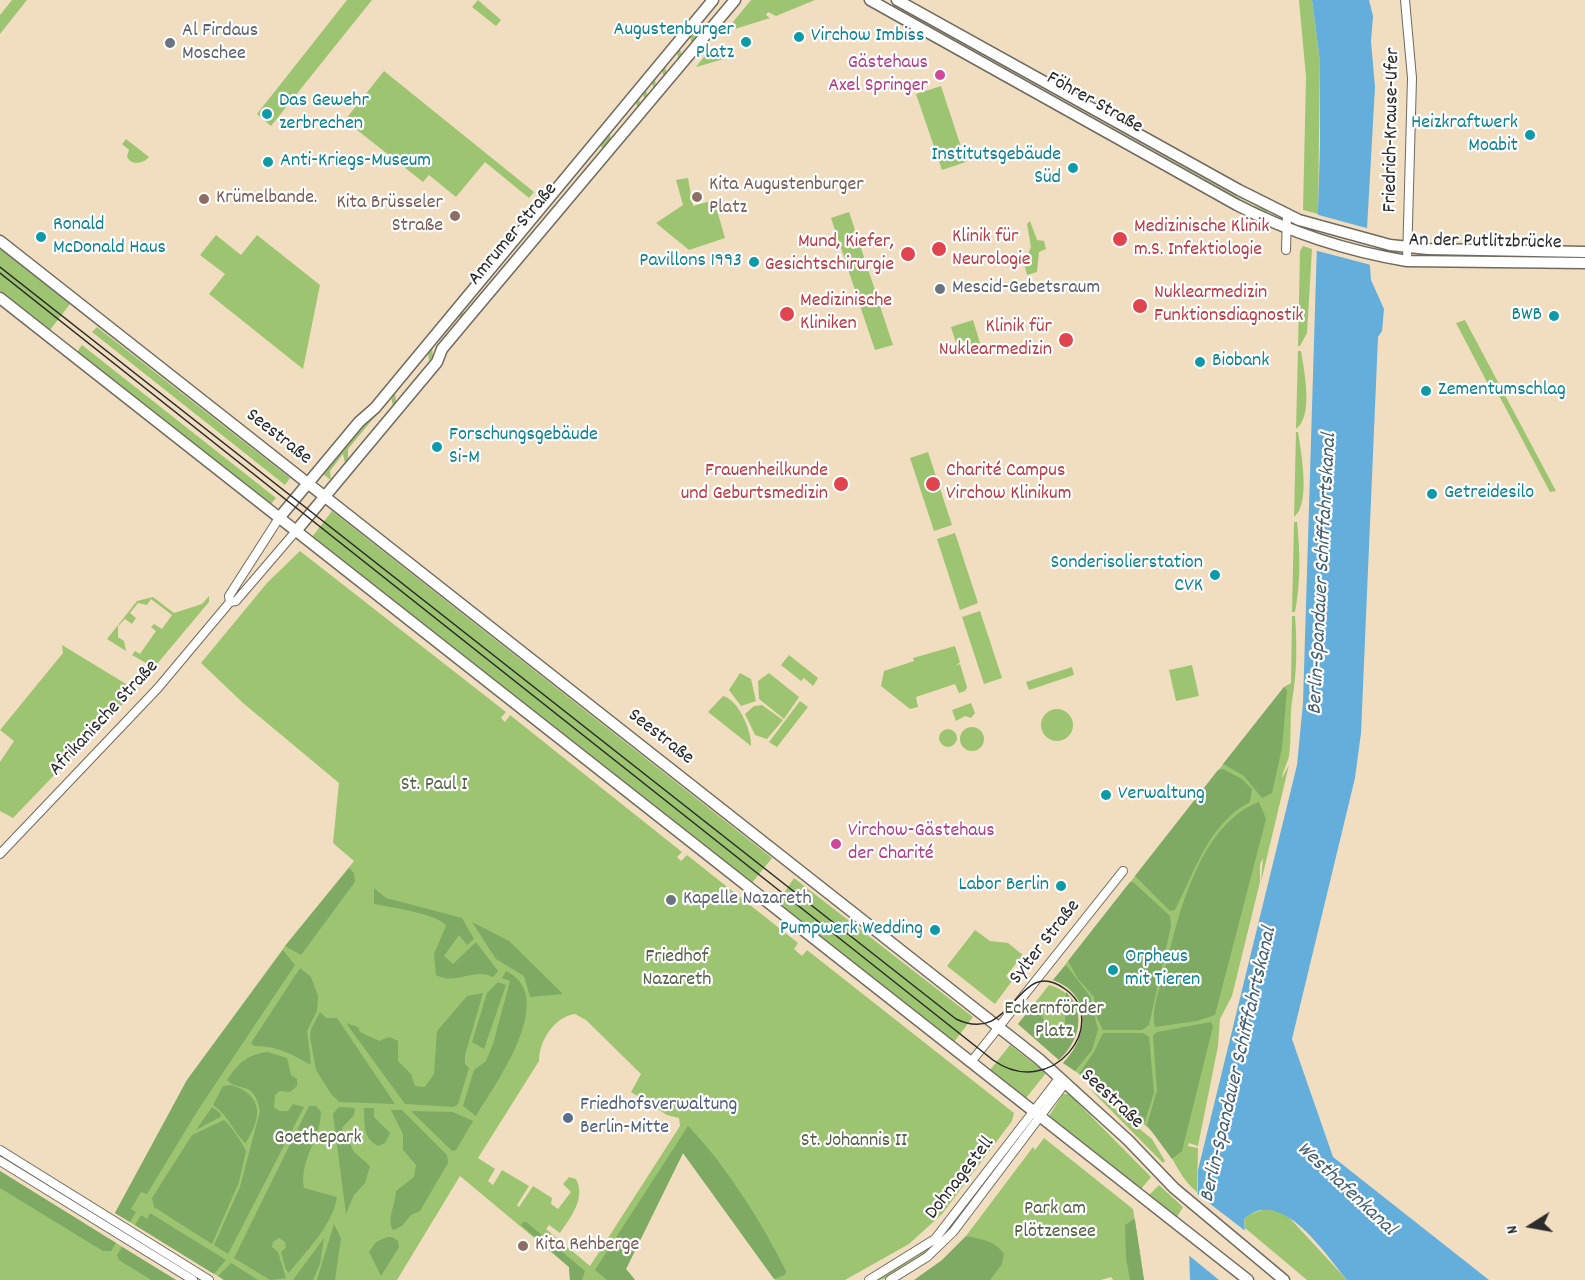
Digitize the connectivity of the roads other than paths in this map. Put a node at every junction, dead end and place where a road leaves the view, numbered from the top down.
1 (713, 0) edge
2 (735, 0) edge
3 (870, 0) edge
4 (897, 0) edge
5 (1405, 0) edge
6 (1287, 214) junction
7 (1302, 221) joint
8 (1287, 230) junction
9 (1301, 235) joint
10 (0, 241) edge
11 (1408, 247) junction
12 (1286, 250) dead end
13 (1585, 252) edge
14 (1538, 257) junction
15 (1407, 261) junction
16 (1585, 263) edge
17 (0, 298) edge
18 (307, 484) junction
19 (325, 497) junction
20 (279, 518) junction
21 (296, 531) junction
22 (254, 560) junction
23 (265, 569) junction
24 (230, 602) junction
25 (0, 854) edge
26 (1123, 872) dead end
27 (999, 1028) junction
28 (971, 1062) junction
29 (1063, 1079) junction
30 (1037, 1114) junction
31 (0, 1150) edge
32 (0, 1161) edge
33 (103, 1219) junction
34 (192, 1280) edge
35 (209, 1280) edge
36 (869, 1280) edge
37 (890, 1280) edge
38 (1248, 1280) edge
39 (1284, 1280) edge

1 - 18 main road, Amrumer Straße
2 - 19 main road, Amrumer Straße
3 - 8 main road, Föhrer Straße
4 - 6 main road, Föhrer Straße
5 - 11 street, Friedrich-Krause-Ufer
6 - 7 main road, Föhrer Straße
6 - 8 street
7 - 11 main road, An der Putlitzbrücke
8 - 9 main road, Föhrer Straße
8 - 12 street
9 - 15 main road, An der Putlitzbrücke
10 - 18 main road, Seestraße
11 - 14 main road, An der Putlitzbrücke
11 - 15 street, Friedrich-Krause-Ufer
13 - 14 main road, An der Putlitzbrücke
14 - 15 main road, An der Putlitzbrücke
14 - 16 main road, An der Putlitzbrücke
17 - 20 main road
18 - 19 main road, Seestraße
18 - 20 main road, Amrumer Straße
19 - 21 main road, Amrumer Straße
19 - 27 main road, Seestraße
20 - 21 main road
20 - 22 street, Afrikanische Straße
21 - 23 street, Afrikanische Straße
21 - 28 main road
22 - 23 street
22 - 24 street, Afrikanische Straße
23 - 24 street, Afrikanische Straße
24 - 25 street, Afrikanische Straße
26 - 27 street, Sylter Straße
27 - 28 street, Sylter Straße
27 - 29 main road, Seestraße
28 - 30 main road
29 - 30 street, Dohnagestell
29 - 39 main road, Seestraße
30 - 36 street, Dohnagestell
30 - 37 street, Dohnagestell
30 - 38 main road
31 - 33 street
32 - 33 street
33 - 34 street
33 - 35 street

